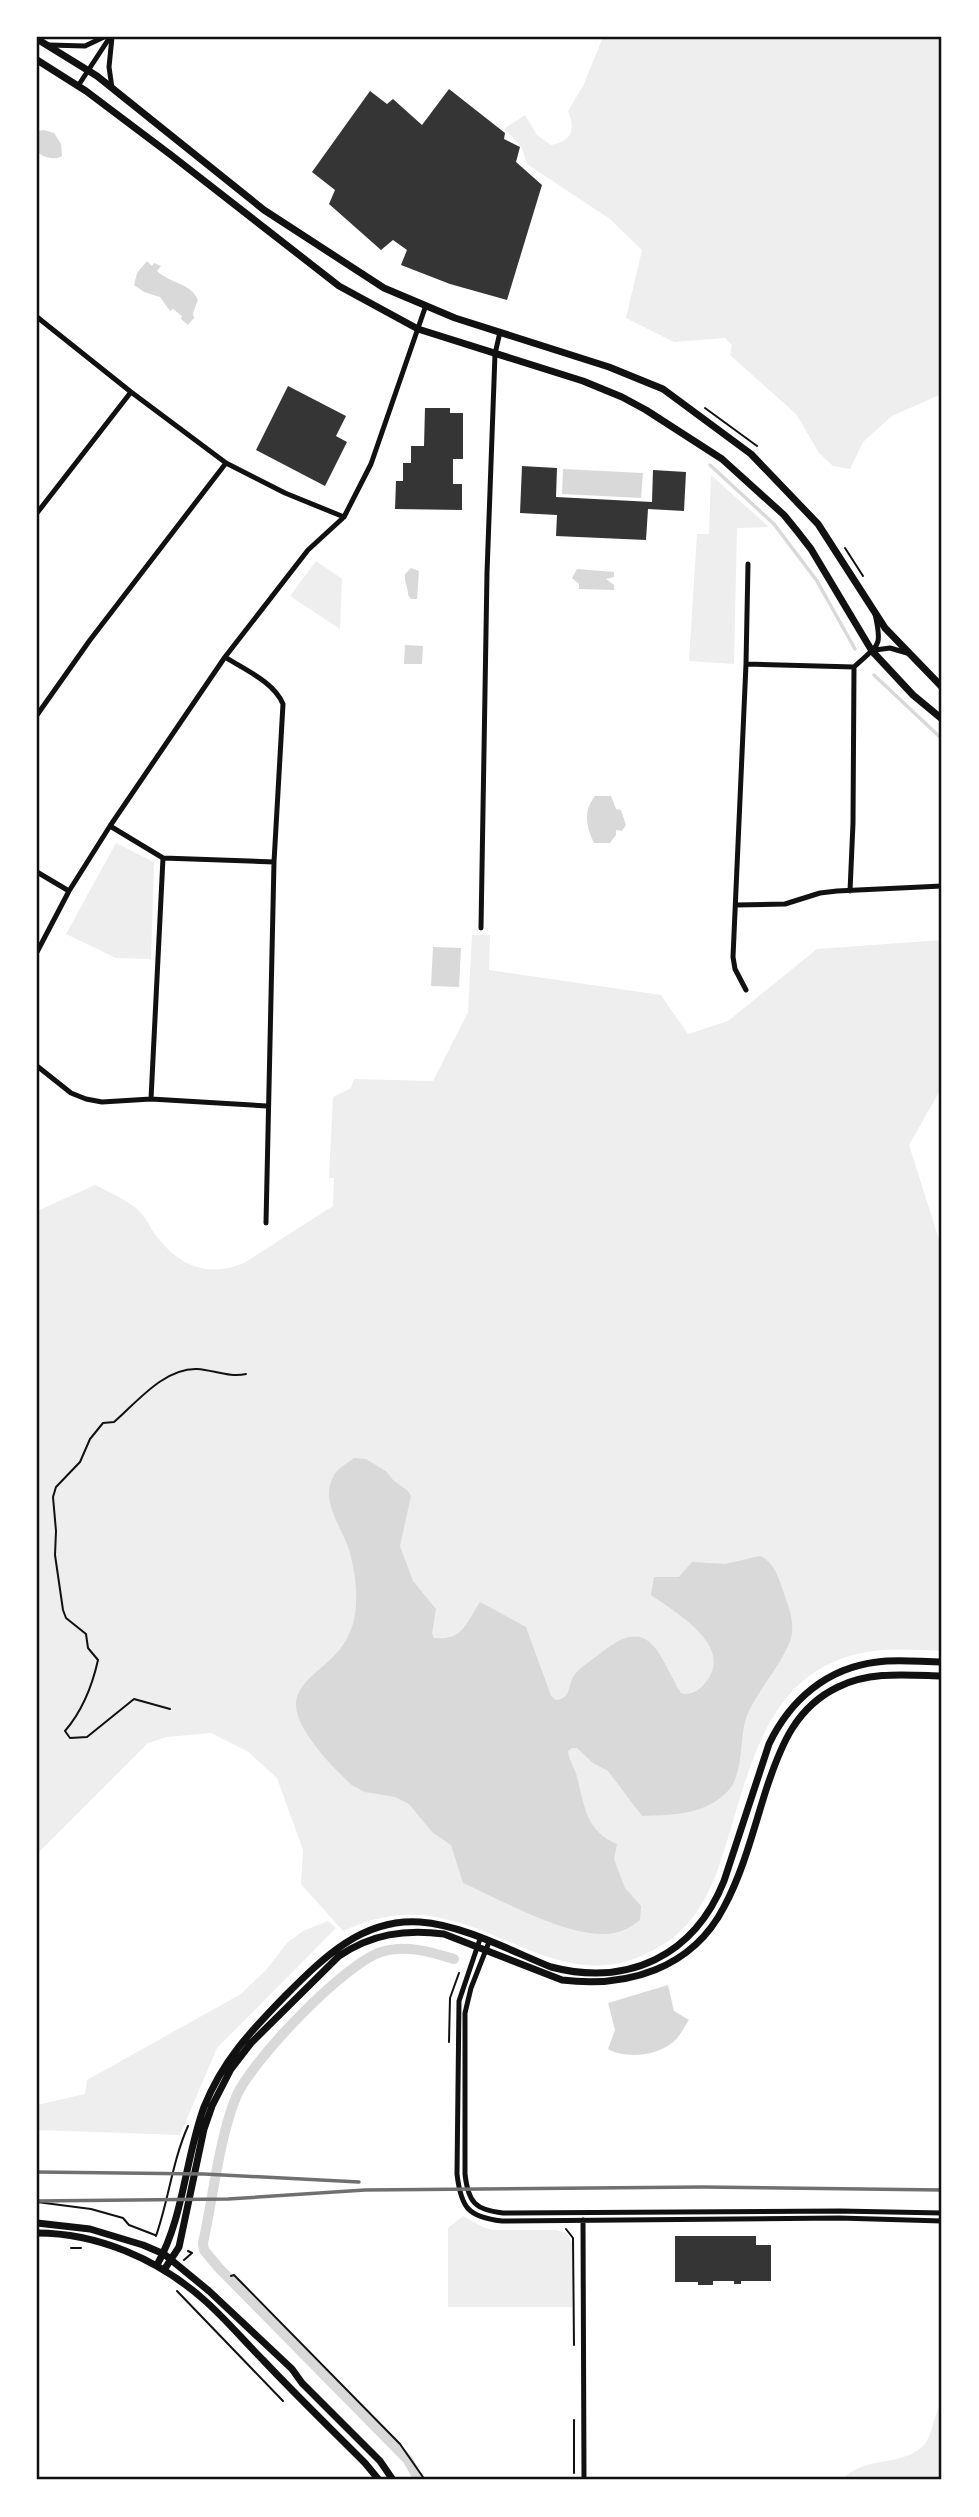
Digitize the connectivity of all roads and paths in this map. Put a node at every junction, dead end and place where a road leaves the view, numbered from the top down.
1 (108, 37) edge
2 (37, 39) edge
3 (49, 46) junction
4 (37, 60) edge
5 (88, 70) junction
6 (78, 86) junction
7 (112, 88) junction
8 (425, 307) junction
9 (37, 317) edge
10 (418, 330) junction
11 (500, 332) junction
12 (495, 355) junction
13 (131, 392) junction
14 (226, 463) junction
15 (37, 513) edge
16 (344, 517) junction
17 (748, 565) dead end
18 (875, 614) junction
19 (872, 651) junction
20 (907, 653) junction
21 (225, 657) junction
22 (746, 664) junction
23 (854, 667) junction
24 (942, 687) edge
25 (37, 715) edge
26 (942, 719) edge
27 (110, 826) junction
28 (163, 858) junction
29 (274, 862) junction
30 (37, 872) edge
31 (942, 886) edge
32 (69, 891) junction
33 (850, 891) junction
34 (736, 905) junction
35 (481, 928) dead end
36 (37, 952) edge
37 (746, 990) dead end
38 (37, 1066) edge
39 (151, 1099) junction
40 (267, 1106) junction
41 (266, 1223) dead end
42 (246, 1374) dead end
43 (942, 1662) edge
44 (942, 1676) edge
45 (170, 1709) dead end
46 (479, 1943) junction
47 (487, 1947) junction
48 (188, 2126) dead end
49 (37, 2202) edge
50 (583, 2213) junction
51 (942, 2213) edge
52 (583, 2221) junction
53 (942, 2221) edge
54 (37, 2223) edge
55 (565, 2228) dead end
56 (37, 2233) edge
57 (71, 2248) dead end
58 (87, 2248) dead end
59 (164, 2254) junction
60 (171, 2260) junction
61 (161, 2268) junction
62 (231, 2276) dead end
63 (174, 2288) dead end
64 (574, 2345) dead end
65 (283, 2400) dead end
66 (573, 2420) dead end
67 (574, 2473) dead end
68 (379, 2480) edge
69 (393, 2480) edge
70 (425, 2480) edge
71 (584, 2480) edge

1 - 3 street
1 - 5 street
1 - 7 street
2 - 3 street
3 - 5 street
4 - 6 street
5 - 6 street
5 - 7 street
6 - 10 street
7 - 8 street
8 - 10 street
8 - 11 street
9 - 13 street
10 - 12 street
10 - 16 street
11 - 12 street
11 - 18 street
12 - 19 street
12 - 35 street
13 - 14 street
13 - 15 street
14 - 16 street
14 - 25 street
16 - 21 street
17 - 22 street
18 - 19 street
18 - 20 street
19 - 20 street
19 - 23 street
19 - 26 street
20 - 24 street
21 - 27 street
21 - 29 street
22 - 23 street
22 - 34 street
23 - 33 street
27 - 28 street
27 - 32 street
28 - 29 street
28 - 39 street
29 - 40 street
30 - 32 street
31 - 33 street
32 - 36 street
33 - 34 street
34 - 37 street
38 - 39 street
39 - 40 street
40 - 41 street
42 - 45 path
43 - 47 street
44 - 47 street
46 - 47 street
46 - 52 street
46 - 59 street
46 - 60 street
47 - 50 street
48 - 49 path
50 - 51 street
50 - 52 street
52 - 53 street
52 - 71 street
54 - 59 street
55 - 64 path
56 - 61 street
57 - 58 path
59 - 60 street
59 - 61 street
60 - 61 street
60 - 69 street
61 - 68 street
62 - 70 path
63 - 65 path
66 - 67 path

